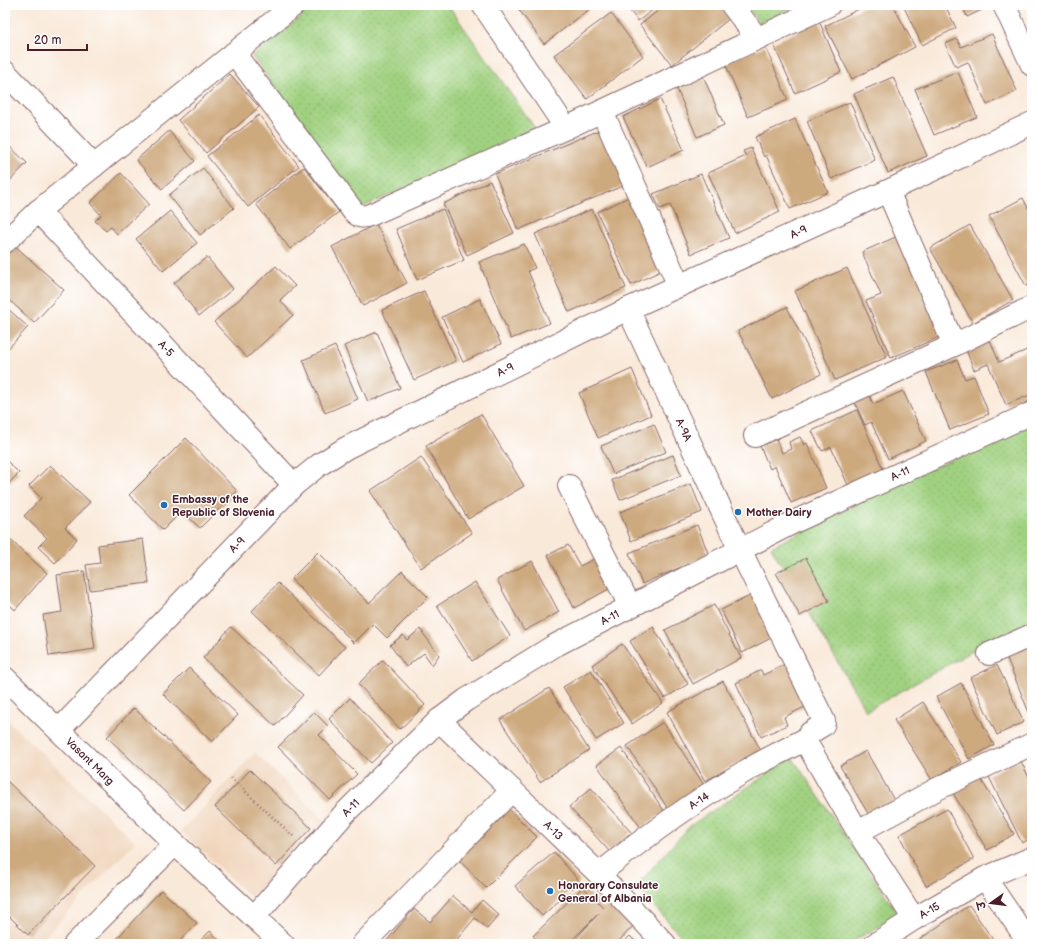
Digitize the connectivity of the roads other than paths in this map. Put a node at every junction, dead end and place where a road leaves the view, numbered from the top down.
1 (294, 5) edge
2 (483, 5) edge
3 (732, 5) edge
4 (829, 5) edge
5 (1004, 5) edge
6 (757, 38) junction
7 (234, 53) junction
8 (1032, 65) edge
9 (5, 72) edge
10 (602, 111) junction
11 (1032, 123) edge
12 (566, 128) junction
13 (94, 166) junction
14 (888, 191) junction
15 (38, 211) junction
16 (5, 242) edge
17 (679, 286) junction
18 (1032, 307) edge
19 (628, 309) junction
20 (954, 344) junction
21 (1032, 413) edge
22 (755, 436) dead end
23 (294, 485) junction
24 (569, 486) dead end
25 (740, 550) junction
26 (630, 606) junction
27 (1032, 635) edge
28 (989, 654) dead end
29 (5, 678) edge
30 (440, 720) junction
31 (59, 730) junction
32 (806, 739) junction
33 (1032, 744) edge
34 (512, 790) junction
35 (858, 832) junction
36 (175, 844) junction
37 (1032, 858) edge
38 (599, 874) junction
39 (985, 878) junction
40 (254, 917) junction
41 (914, 919) junction
42 (75, 944) edge
43 (282, 944) edge
44 (363, 944) edge
45 (665, 944) edge
46 (875, 944) edge
47 (1030, 944) edge

1 - 7 street
2 - 12 street
3 - 6 street
4 - 6 street
5 - 8 street
6 - 10 street
7 - 12 street
7 - 13 street
9 - 13 street
10 - 12 street
10 - 17 street
11 - 14 street, A-9
13 - 15 street
14 - 17 street, A-9
14 - 20 street
15 - 16 street
15 - 23 street, A-5
17 - 19 street, A-9
18 - 20 street
19 - 23 street, A-9
19 - 25 street, A-9A
20 - 22 street
21 - 25 street, A-11
23 - 31 street, A-9
24 - 26 street
25 - 26 street, A-11
25 - 32 street, A-9A
26 - 30 street, A-11
27 - 28 street
29 - 31 street, Vasant Marg
30 - 34 street, A-13
30 - 40 street, A-11
31 - 36 street, Vasant Marg
32 - 35 street
32 - 38 street, A-14
33 - 35 street
34 - 38 street, A-13
34 - 44 street
35 - 41 street
36 - 40 street, Vasant Marg
36 - 42 street
37 - 39 street, A-15
38 - 45 street, A-13
39 - 41 street, A-15
39 - 47 street
40 - 43 street, Vasant Marg
41 - 46 street, A-15

